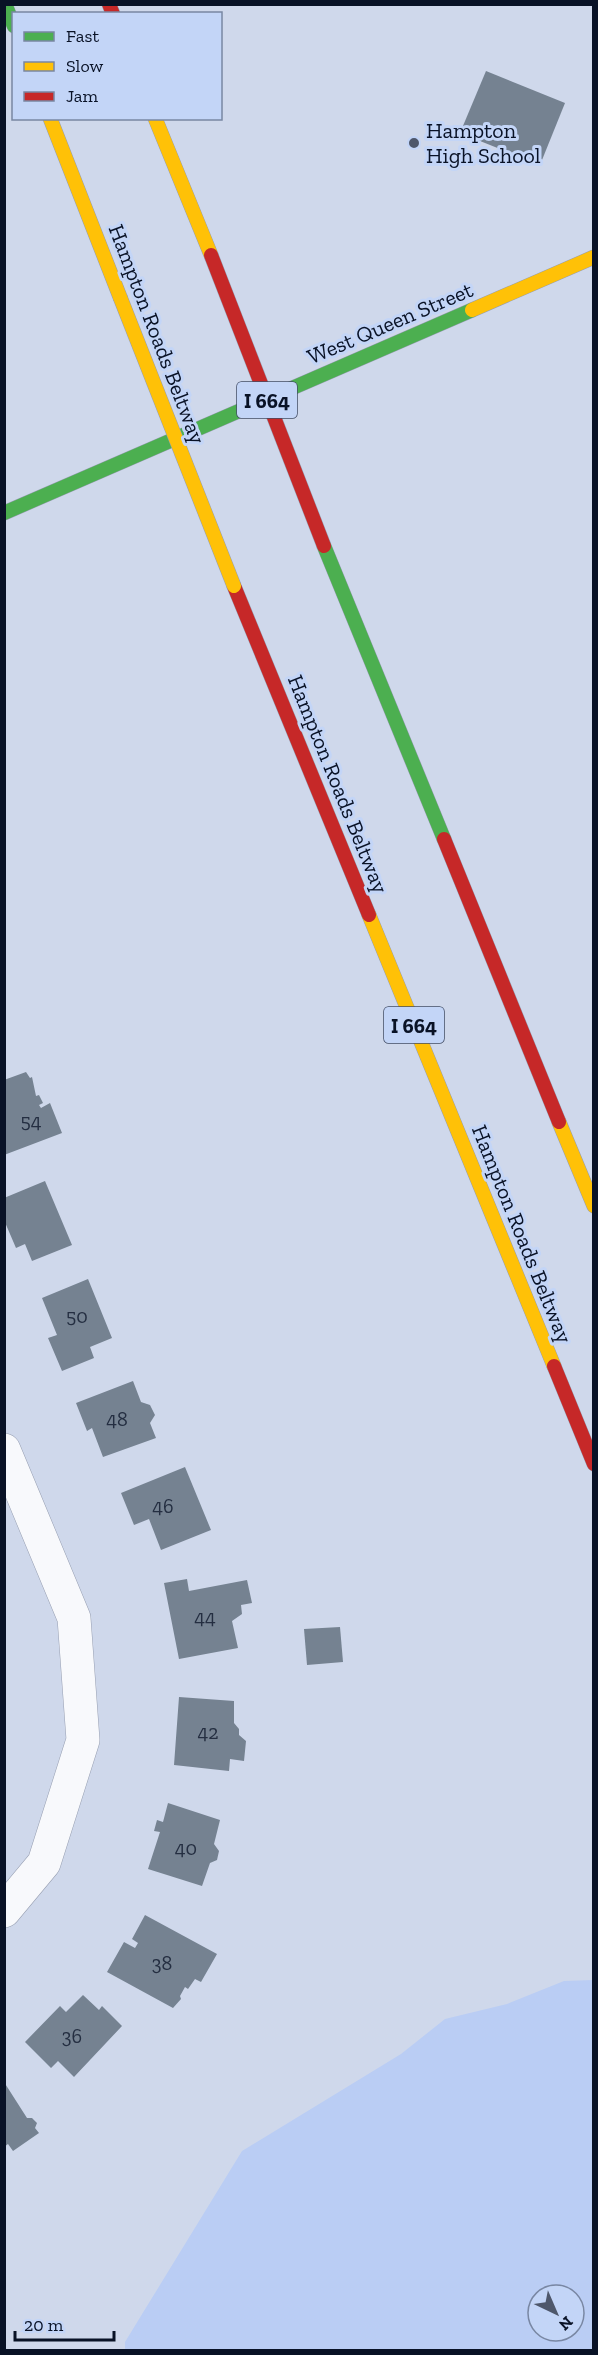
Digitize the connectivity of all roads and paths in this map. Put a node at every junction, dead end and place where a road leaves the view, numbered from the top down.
1 (5, 4) edge
2 (12, 21) edge
3 (51, 120) edge
4 (156, 120) edge
5 (594, 257) edge
6 (4, 513) edge
7 (594, 1206) edge
8 (4, 1450) edge
9 (594, 1464) edge
10 (4, 1911) edge

1 - 2 main road
3 - 9 main road, Hampton Roads Beltway / I 664, bridge
4 - 7 main road, I 664, bridge
5 - 6 main road, West Queen Street
8 - 10 street

